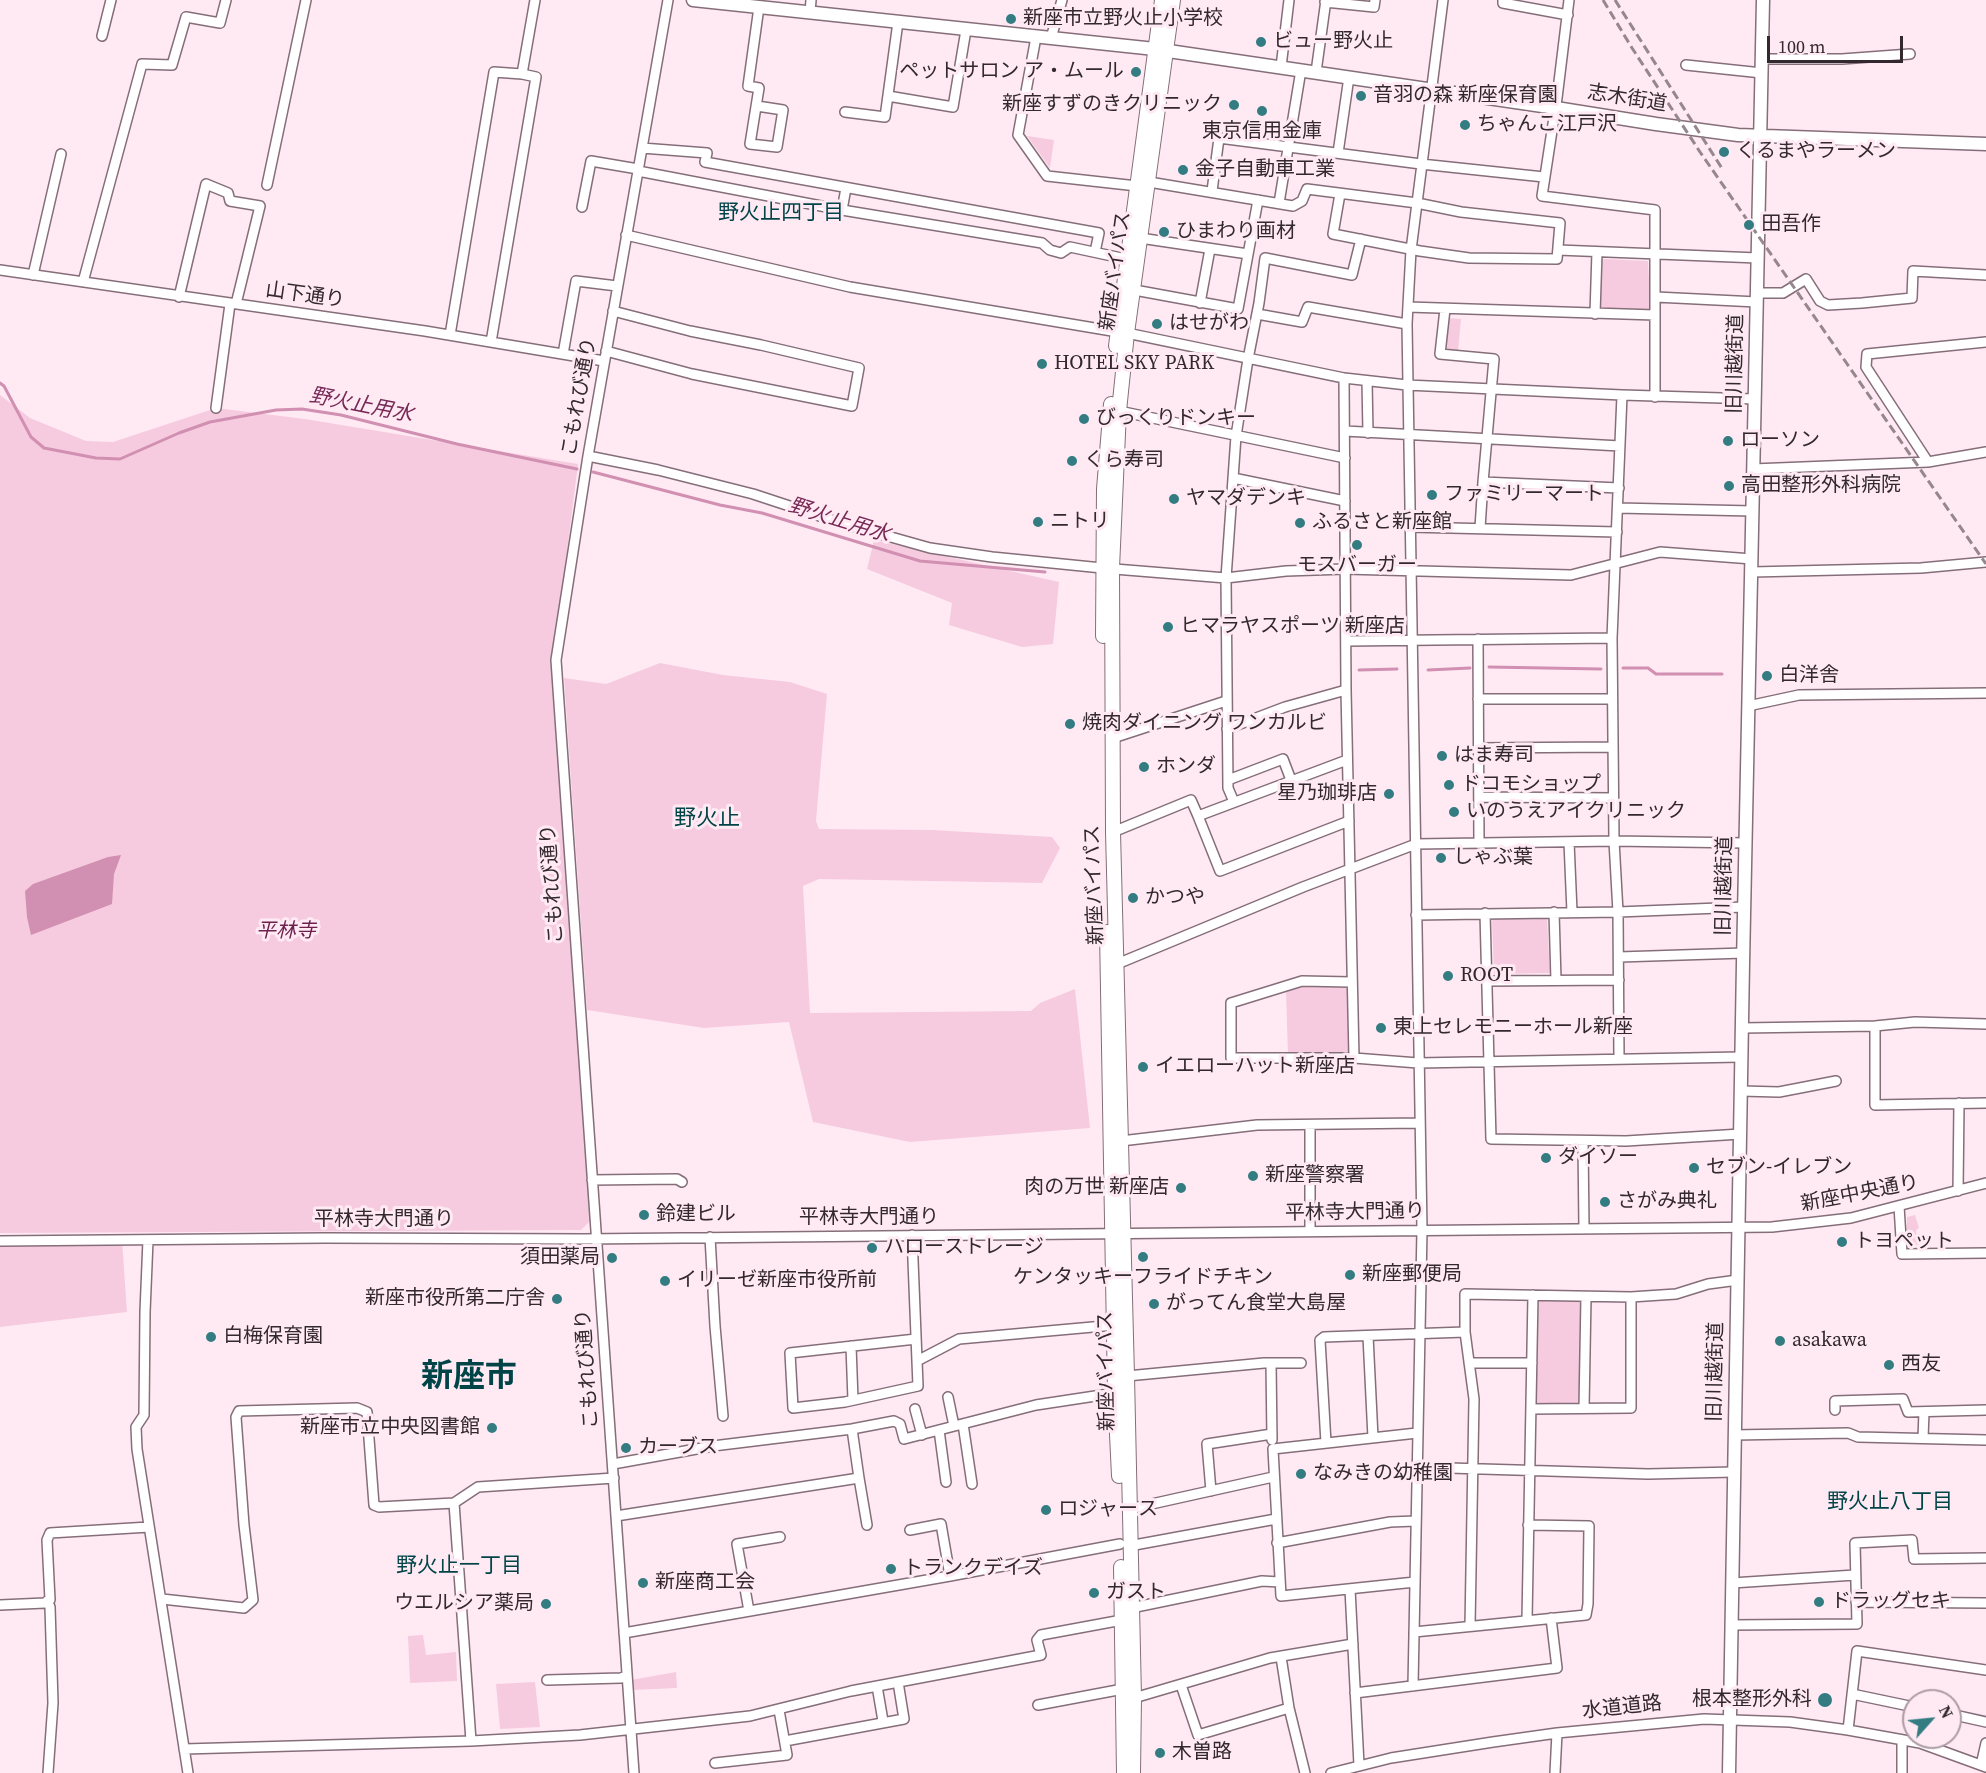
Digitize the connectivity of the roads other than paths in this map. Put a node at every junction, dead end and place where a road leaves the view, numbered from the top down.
1 (111, 0) edge
2 (226, 0) edge
3 (306, 0) edge
4 (536, 0) edge
5 (668, 0) edge
6 (693, 0) edge
7 (1062, 0) edge
8 (1162, 0) edge
9 (1173, 0) edge
10 (1289, 0) edge
11 (1375, 0) edge
12 (1443, 0) edge
13 (1503, 0) edge
14 (1569, 0) edge
15 (1764, 0) edge
16 (1325, 1) edge
17 (810, 6) edge
18 (759, 7) junction
19 (1568, 15) junction
20 (898, 22) junction
21 (966, 30) junction
22 (102, 36) dead end
23 (1036, 37) junction
24 (1051, 38) junction
25 (1161, 50) junction
26 (1910, 54) dead end
27 (1762, 59) junction
28 (1686, 66) dead end
29 (1281, 67) junction
30 (1300, 70) junction
31 (1316, 72) junction
32 (1762, 73) junction
33 (522, 74) junction
34 (1349, 77) junction
35 (1432, 89) junction
36 (888, 96) junction
37 (757, 106) junction
38 (1556, 108) junction
39 (845, 112) dead end
40 (1760, 136) junction
41 (1986, 144) edge
42 (1288, 147) junction
43 (642, 148) junction
44 (1338, 153) junction
45 (61, 154) dead end
46 (1422, 164) junction
47 (638, 170) junction
48 (1545, 177) junction
49 (1143, 184) junction
50 (267, 185) dead end
51 (846, 188) junction
52 (1212, 191) junction
53 (1340, 194) junction
54 (1258, 200) junction
55 (1279, 203) junction
56 (1417, 203) junction
57 (582, 207) dead end
58 (842, 210) junction
59 (626, 235) junction
60 (1140, 238) junction
61 (1361, 239) junction
62 (1210, 249) junction
63 (1411, 250) junction
64 (1558, 250) junction
65 (1095, 252) junction
66 (1597, 252) junction
67 (1248, 255) junction
68 (1656, 255) junction
69 (1758, 258) junction
70 (1126, 259) junction
71 (0, 270) edge
72 (33, 275) junction
73 (1986, 275) edge
74 (83, 282) junction
75 (617, 286) junction
76 (1128, 289) junction
77 (179, 297) junction
78 (1656, 297) junction
79 (1757, 298) junction
80 (1200, 303) junction
81 (233, 304) junction
82 (1408, 307) junction
83 (1445, 309) junction
84 (613, 311) junction
85 (1257, 314) junction
86 (1595, 314) junction
87 (1655, 315) junction
88 (1407, 324) junction
89 (1122, 333) junction
90 (450, 335) junction
91 (491, 342) junction
92 (1986, 342) edge
93 (606, 351) junction
94 (563, 354) junction
95 (1248, 359) junction
96 (604, 361) junction
97 (1344, 378) junction
98 (1367, 381) junction
99 (1407, 386) junction
100 (1490, 389) junction
101 (1622, 395) junction
102 (1655, 397) junction
103 (1755, 399) junction
104 (216, 408) dead end
105 (1119, 411) junction
106 (1345, 432) junction
107 (1368, 433) junction
108 (1236, 436) junction
109 (1408, 436) junction
110 (1487, 438) junction
111 (1620, 446) junction
112 (1986, 452) edge
113 (588, 456) junction
114 (1345, 458) junction
115 (1928, 462) junction
116 (1753, 469) junction
117 (1233, 478) junction
118 (1483, 482) junction
119 (1619, 488) junction
120 (1345, 501) junction
121 (1618, 508) junction
122 (1753, 511) junction
123 (1409, 527) junction
124 (1480, 528) junction
125 (1617, 532) junction
126 (1986, 562) edge
127 (1616, 564) junction
128 (1752, 566) junction
129 (1107, 568) junction
130 (1345, 569) junction
131 (1410, 571) junction
132 (1226, 578) junction
133 (1612, 638) junction
134 (1478, 639) junction
135 (1412, 640) junction
136 (1346, 641) junction
137 (1346, 690) junction
138 (1986, 693) edge
139 (1478, 699) junction
140 (1612, 699) junction
141 (1226, 701) junction
142 (1748, 706) junction
143 (1227, 729) junction
144 (1113, 738) junction
145 (1613, 747) junction
146 (1478, 748) junction
147 (1347, 760) junction
148 (1228, 780) junction
149 (1291, 780) junction
150 (1479, 797) junction
151 (1613, 798) junction
152 (1234, 802) junction
153 (1198, 816) junction
154 (1350, 821) junction
155 (1113, 832) junction
156 (1614, 841) junction
157 (1569, 842) junction
158 (1746, 843) junction
159 (1416, 844) junction
160 (1479, 844) junction
161 (1351, 868) junction
162 (1744, 907) junction
163 (1554, 912) junction
164 (1572, 912) junction
165 (1618, 912) junction
166 (1485, 913) junction
167 (1416, 915) junction
168 (1744, 953) junction
169 (1619, 957) junction
170 (1117, 964) junction
171 (1556, 980) junction
172 (1619, 980) junction
173 (1487, 981) junction
174 (1351, 982) junction
175 (1986, 1024) edge
176 (1875, 1026) junction
177 (1742, 1029) junction
178 (1741, 1057) junction
179 (1354, 1058) junction
180 (1619, 1059) junction
181 (1489, 1062) junction
182 (1418, 1063) junction
183 (1836, 1081) dead end
184 (1741, 1091) junction
185 (1959, 1103) junction
186 (1986, 1103) edge
187 (1419, 1123) junction
188 (1310, 1125) junction
189 (1741, 1134) junction
190 (1120, 1141) junction
191 (1583, 1141) junction
192 (592, 1180) junction
193 (682, 1182) dead end
194 (1986, 1183) edge
195 (1958, 1191) junction
196 (1899, 1206) junction
197 (1739, 1228) junction
198 (1584, 1229) junction
199 (1422, 1230) junction
200 (1310, 1231) junction
201 (1118, 1233) junction
202 (912, 1235) junction
203 (710, 1237) junction
204 (596, 1239) junction
205 (148, 1240) junction
206 (0, 1241) edge
207 (1986, 1253) edge
208 (1738, 1280) junction
209 (1533, 1295) junction
210 (1586, 1297) junction
211 (1631, 1297) junction
212 (1115, 1325) junction
213 (1465, 1332) junction
214 (1419, 1333) junction
215 (1368, 1336) junction
216 (916, 1339) junction
217 (851, 1346) junction
218 (917, 1360) junction
219 (1271, 1363) junction
220 (1469, 1363) junction
221 (1532, 1363) junction
222 (1301, 1364) dead end
223 (1127, 1376) junction
224 (1115, 1393) junction
225 (948, 1397) dead end
226 (853, 1400) junction
227 (1584, 1408) junction
228 (915, 1409) dead end
229 (1531, 1409) junction
230 (1835, 1410) dead end
231 (1986, 1410) edge
232 (1923, 1412) junction
233 (723, 1416) dead end
234 (958, 1425) junction
235 (852, 1429) junction
236 (939, 1430) junction
237 (1417, 1433) junction
238 (1272, 1434) junction
239 (922, 1435) junction
240 (1734, 1435) junction
241 (1372, 1438) junction
242 (1923, 1438) junction
243 (1986, 1440) edge
244 (1326, 1443) junction
245 (1273, 1449) junction
246 (613, 1464) junction
247 (1416, 1467) junction
248 (1473, 1469) junction
249 (1529, 1470) junction
250 (1734, 1472) junction
251 (1273, 1477) junction
252 (614, 1478) junction
253 (860, 1478) junction
254 (946, 1482) dead end
255 (972, 1484) dead end
256 (1211, 1491) junction
257 (454, 1503) junction
258 (1129, 1509) junction
259 (616, 1516) junction
260 (1276, 1519) junction
261 (1416, 1521) junction
262 (867, 1525) dead end
263 (1528, 1525) junction
264 (149, 1527) junction
265 (910, 1530) dead end
266 (780, 1537) dead end
267 (1277, 1543) junction
268 (1125, 1545) junction
269 (1986, 1558) edge
270 (1855, 1575) junction
271 (950, 1576) junction
272 (1280, 1582) junction
273 (1415, 1582) junction
274 (1732, 1583) junction
275 (1350, 1589) junction
276 (162, 1599) junction
277 (47, 1602) junction
278 (1857, 1602) junction
279 (1986, 1603) edge
280 (0, 1605) edge
281 (1131, 1608) junction
282 (748, 1611) junction
283 (1551, 1618) junction
284 (1122, 1620) junction
285 (1527, 1620) junction
286 (1731, 1625) junction
287 (1470, 1626) junction
288 (1414, 1632) junction
289 (624, 1633) junction
290 (1353, 1644) junction
291 (1281, 1657) junction
292 (1986, 1670) edge
293 (626, 1676) junction
294 (547, 1680) dead end
295 (898, 1682) junction
296 (1181, 1685) junction
297 (877, 1686) junction
298 (1413, 1686) junction
299 (1128, 1693) junction
300 (1355, 1693) junction
301 (1852, 1694) junction
302 (1902, 1704) edge
303 (1038, 1705) dead end
304 (1289, 1708) junction
305 (779, 1710) junction
306 (1962, 1717) edge
307 (1730, 1720) junction
308 (883, 1721) junction
309 (1986, 1722) edge
310 (1848, 1730) junction
311 (631, 1731) junction
312 (1557, 1733) junction
313 (1902, 1740) edge
314 (785, 1741) junction
315 (471, 1742) junction
316 (1986, 1743) edge
317 (184, 1749) junction
318 (1902, 1749) edge
319 (1937, 1749) edge
320 (715, 1763) dead end
321 (1359, 1765) junction
322 (1984, 1766) edge
323 (48, 1773) edge
324 (188, 1773) edge
325 (634, 1773) edge
326 (1124, 1773) edge
327 (1133, 1773) edge
328 (1305, 1773) edge
329 (1331, 1773) edge
330 (1555, 1773) edge
331 (1729, 1773) edge
332 (1902, 1773) edge

1 - 22 street
2 - 74 street
3 - 50 street
4 - 33 street
5 - 43 street, こもれび通り
6 - 18 main road, 志木街道
7 - 24 street
8 - 25 highway, 新座バイパス
9 - 25 highway, 新座バイパス
10 - 29 street
11 - 16 street
12 - 35 street
13 - 19 street
14 - 19 street
15 - 27 main road, 旧川越街道
16 - 31 street
17 - 18 main road, 志木街道
17 - 20 main road, 志木街道
18 - 37 street
19 - 38 street
20 - 21 main road, 志木街道
20 - 36 street
21 - 23 main road, 志木街道
21 - 36 street
23 - 24 main road, 志木街道
23 - 49 street
24 - 25 main road, 志木街道
25 - 29 main road, 志木街道
25 - 49 highway, 新座バイパス
26 - 27 street
27 - 32 main road, 旧川越街道
28 - 32 street
29 - 30 main road, 志木街道
30 - 31 main road, 志木街道
30 - 42 street
31 - 34 main road, 志木街道
32 - 40 main road, 旧川越街道
33 - 90 street
33 - 91 street
34 - 35 main road, 志木街道
34 - 44 street
35 - 38 main road, 志木街道
35 - 46 street
36 - 39 street
37 - 37 street
38 - 40 main road, 志木街道
38 - 48 street
40 - 41 main road, 志木街道
40 - 69 main road, 旧川越街道
42 - 44 street
42 - 52 street
42 - 55 street
43 - 47 street, こもれび通り
43 - 51 street
44 - 46 street
45 - 72 street
46 - 48 street
46 - 56 street
47 - 57 street
47 - 58 street
47 - 59 street, こもれび通り
48 - 68 street
49 - 52 street
49 - 60 highway, 新座バイパス
49 - 70 highway, 新座バイパス
51 - 58 street
51 - 65 street
52 - 54 street
53 - 55 street
53 - 56 street
53 - 61 street
54 - 55 street
54 - 67 street
56 - 63 street
56 - 64 street
58 - 65 street
59 - 75 street, こもれび通り
59 - 89 street
60 - 62 street
60 - 76 highway, 新座バイパス
61 - 63 street
61 - 85 street
62 - 67 street
62 - 80 street
63 - 64 street
63 - 82 street
64 - 66 street
65 - 70 street
66 - 68 street
66 - 86 street
67 - 80 street
68 - 69 street
68 - 78 street
69 - 79 main road, 旧川越街道
70 - 76 highway, 新座バイパス
71 - 72 street, 山下通り
72 - 74 street, 山下通り
73 - 79 street
74 - 77 street, 山下通り
75 - 84 street, こもれび通り
75 - 94 street
76 - 80 street
76 - 89 highway, 新座バイパス
77 - 81 street, 山下通り
77 - 81 street
78 - 79 street
78 - 87 street
79 - 103 main road, 旧川越街道
81 - 90 street, 山下通り
81 - 104 street
82 - 83 street
82 - 88 street
83 - 86 street
83 - 100 street
84 - 93 street, こもれび通り
84 - 93 street
85 - 88 street
85 - 95 street
86 - 87 street
87 - 102 street
88 - 99 street
89 - 95 street
89 - 105 highway, 新座バイパス
89 - 129 highway, 新座バイパス
90 - 91 street, 山下通り
91 - 94 street, 山下通り
92 - 115 street
93 - 96 street, こもれび通り
94 - 96 street, 山下通り
95 - 97 street
95 - 108 street
96 - 113 street, こもれび通り
97 - 98 street
97 - 106 street
98 - 99 street
98 - 107 street
99 - 100 street
99 - 109 street
100 - 101 street
100 - 110 street
101 - 102 street
101 - 111 street
102 - 103 street
103 - 116 main road, 旧川越街道
105 - 108 street
105 - 129 highway, 新座バイパス
106 - 107 street
106 - 114 street
107 - 109 street
108 - 114 street
108 - 117 street
109 - 110 street
109 - 123 street
110 - 111 street
110 - 118 street
111 - 119 street
112 - 115 street
113 - 129 street
113 - 192 street, こもれび通り
114 - 120 street
115 - 116 street
116 - 122 main road, 旧川越街道
117 - 120 street
117 - 132 street
118 - 119 street
118 - 124 street
119 - 121 street
120 - 130 street
121 - 122 street
121 - 125 street
122 - 128 main road, 旧川越街道
123 - 124 street
123 - 131 street
124 - 125 street
125 - 127 street
126 - 128 street
127 - 128 street
127 - 131 street
127 - 133 street
128 - 142 main road, 旧川越街道
129 - 132 street
129 - 144 highway, 新座バイパス
129 - 201 highway, 新座バイパス
130 - 131 street
130 - 132 street
130 - 136 street
131 - 135 street
132 - 141 street
133 - 134 street
133 - 140 street
134 - 135 street
134 - 139 street
135 - 136 street
135 - 159 street
136 - 137 street
137 - 143 street
137 - 147 street
138 - 142 street
139 - 140 street
139 - 146 street
140 - 145 street
141 - 143 street
141 - 144 street
142 - 158 main road, 旧川越街道
143 - 148 street
144 - 155 highway, 新座バイパス
145 - 146 street
145 - 151 street
146 - 150 street
147 - 149 street
147 - 154 street
148 - 149 street
148 - 152 street
149 - 152 street
150 - 151 street
150 - 160 street
151 - 156 street
152 - 153 street
153 - 154 street
153 - 155 street
154 - 161 street
155 - 170 highway, 新座バイパス
156 - 157 street
156 - 158 street
156 - 165 street
157 - 160 street
157 - 164 street
158 - 162 main road, 旧川越街道
159 - 160 street
159 - 161 street
159 - 167 street
161 - 170 street
161 - 174 street
162 - 165 street
162 - 168 main road, 旧川越街道
163 - 164 street
163 - 166 street
163 - 171 street
164 - 165 street
165 - 169 street
166 - 167 street
166 - 173 street
167 - 182 street
168 - 169 street
168 - 177 main road, 旧川越街道
169 - 172 street
170 - 190 highway, 新座バイパス
171 - 172 street
171 - 173 street
172 - 180 street
173 - 181 street
174 - 179 street
174 - 179 street
175 - 176 street
176 - 177 street
176 - 185 street
177 - 178 main road, 旧川越街道
178 - 180 street
178 - 184 main road, 旧川越街道
179 - 182 street
180 - 181 street
181 - 182 street
181 - 191 street
182 - 187 street
183 - 184 street
184 - 189 main road, 旧川越街道
185 - 186 street
185 - 195 street
187 - 188 street
187 - 199 street
188 - 190 street
188 - 200 street
189 - 191 street
189 - 197 main road, 旧川越街道
190 - 201 highway, 新座バイパス
191 - 198 street
192 - 193 street
192 - 204 street, こもれび通り
194 - 195 street, 新座中央通り
195 - 196 street, 新座中央通り
196 - 197 street, 新座中央通り
196 - 207 street
197 - 198 street, 平林寺大門通り
197 - 208 main road, 旧川越街道
198 - 199 street, 平林寺大門通り
199 - 200 street, 平林寺大門通り
199 - 214 street
200 - 201 street, 平林寺大門通り
201 - 202 street, 平林寺大門通り
201 - 212 highway, 新座バイパス
201 - 223 highway, 新座バイパス
202 - 203 street, 平林寺大門通り
202 - 216 street
203 - 204 street, 平林寺大門通り
203 - 233 street
204 - 205 street, 平林寺大門通り
204 - 246 street, こもれび通り
205 - 206 street, 平林寺大門通り
205 - 264 street
208 - 211 street
208 - 240 main road, 旧川越街道
209 - 210 street
209 - 213 street
209 - 221 street
210 - 211 street
210 - 227 street
211 - 227 street
212 - 218 street
212 - 224 highway, 新座バイパス
213 - 214 street
213 - 220 street
214 - 215 street
214 - 237 street
215 - 241 street
215 - 244 street
216 - 217 street
216 - 218 street
217 - 226 street
217 - 226 street
218 - 226 street
219 - 222 street
219 - 223 street
219 - 238 street
220 - 221 street
220 - 248 street
221 - 229 street
223 - 258 highway, 新座バイパス
224 - 234 street
224 - 268 highway, 新座バイパス
225 - 234 street
227 - 229 street
228 - 239 street
229 - 249 street
230 - 232 street
231 - 232 street
232 - 242 street
234 - 236 street
234 - 255 street
235 - 239 street
235 - 246 street
235 - 253 street
236 - 239 street
236 - 254 street
237 - 241 street
237 - 247 street
238 - 245 street
238 - 256 street
240 - 242 street
240 - 250 main road, 旧川越街道
241 - 244 street
242 - 243 street
244 - 245 street
245 - 251 street
246 - 252 street, こもれび通り
247 - 248 street
247 - 261 street
248 - 249 street
248 - 287 street
249 - 250 street
249 - 263 street
250 - 274 main road, 旧川越街道
251 - 256 street
251 - 260 street
252 - 257 street
252 - 259 street, こもれび通り
253 - 259 street
253 - 262 street
256 - 258 street
257 - 276 street
257 - 315 street
258 - 268 highway, 新座バイパス
259 - 289 street, こもれび通り
260 - 267 street
260 - 268 street
261 - 267 street
261 - 273 street
263 - 283 street
263 - 285 street
264 - 276 street
264 - 277 street
265 - 271 street
266 - 282 street
267 - 272 street
268 - 271 street
268 - 281 highway, 新座バイパス
268 - 284 highway, 新座バイパス
269 - 270 street
270 - 274 street
270 - 278 street
271 - 282 street
272 - 275 street
272 - 281 street
273 - 275 street
273 - 288 street
274 - 286 main road, 旧川越街道
275 - 290 street
276 - 317 street
277 - 280 street
277 - 323 street
278 - 279 street
278 - 286 street
281 - 299 highway, 新座バイパス
282 - 289 street
283 - 285 street
283 - 298 street
284 - 295 street
284 - 299 highway, 新座バイパス
285 - 287 street
286 - 307 main road, 旧川越街道
287 - 288 street
288 - 298 street
289 - 293 street, こもれび通り
290 - 291 street
290 - 300 street
291 - 296 street
291 - 304 street
292 - 301 street
293 - 294 street
293 - 311 street, こもれび通り
295 - 297 street
295 - 308 street
296 - 299 street
296 - 304 street
297 - 305 street
297 - 308 street
298 - 300 street
299 - 303 street
299 - 326 highway, 新座バイパス
299 - 327 highway, 新座バイパス
300 - 321 street
301 - 302 street
301 - 310 street
304 - 328 street
305 - 311 street
305 - 314 street
306 - 309 street
307 - 310 street, 水道道路
307 - 312 street, 水道道路
307 - 331 main road, 旧川越街道
308 - 314 street
310 - 313 street, 水道道路
311 - 315 street
311 - 325 street, こもれび通り
312 - 321 street, 水道道路
312 - 330 street
314 - 320 street
315 - 317 street
316 - 322 street
317 - 324 street
318 - 332 street
319 - 322 street, 水道道路
321 - 329 street, 水道道路

